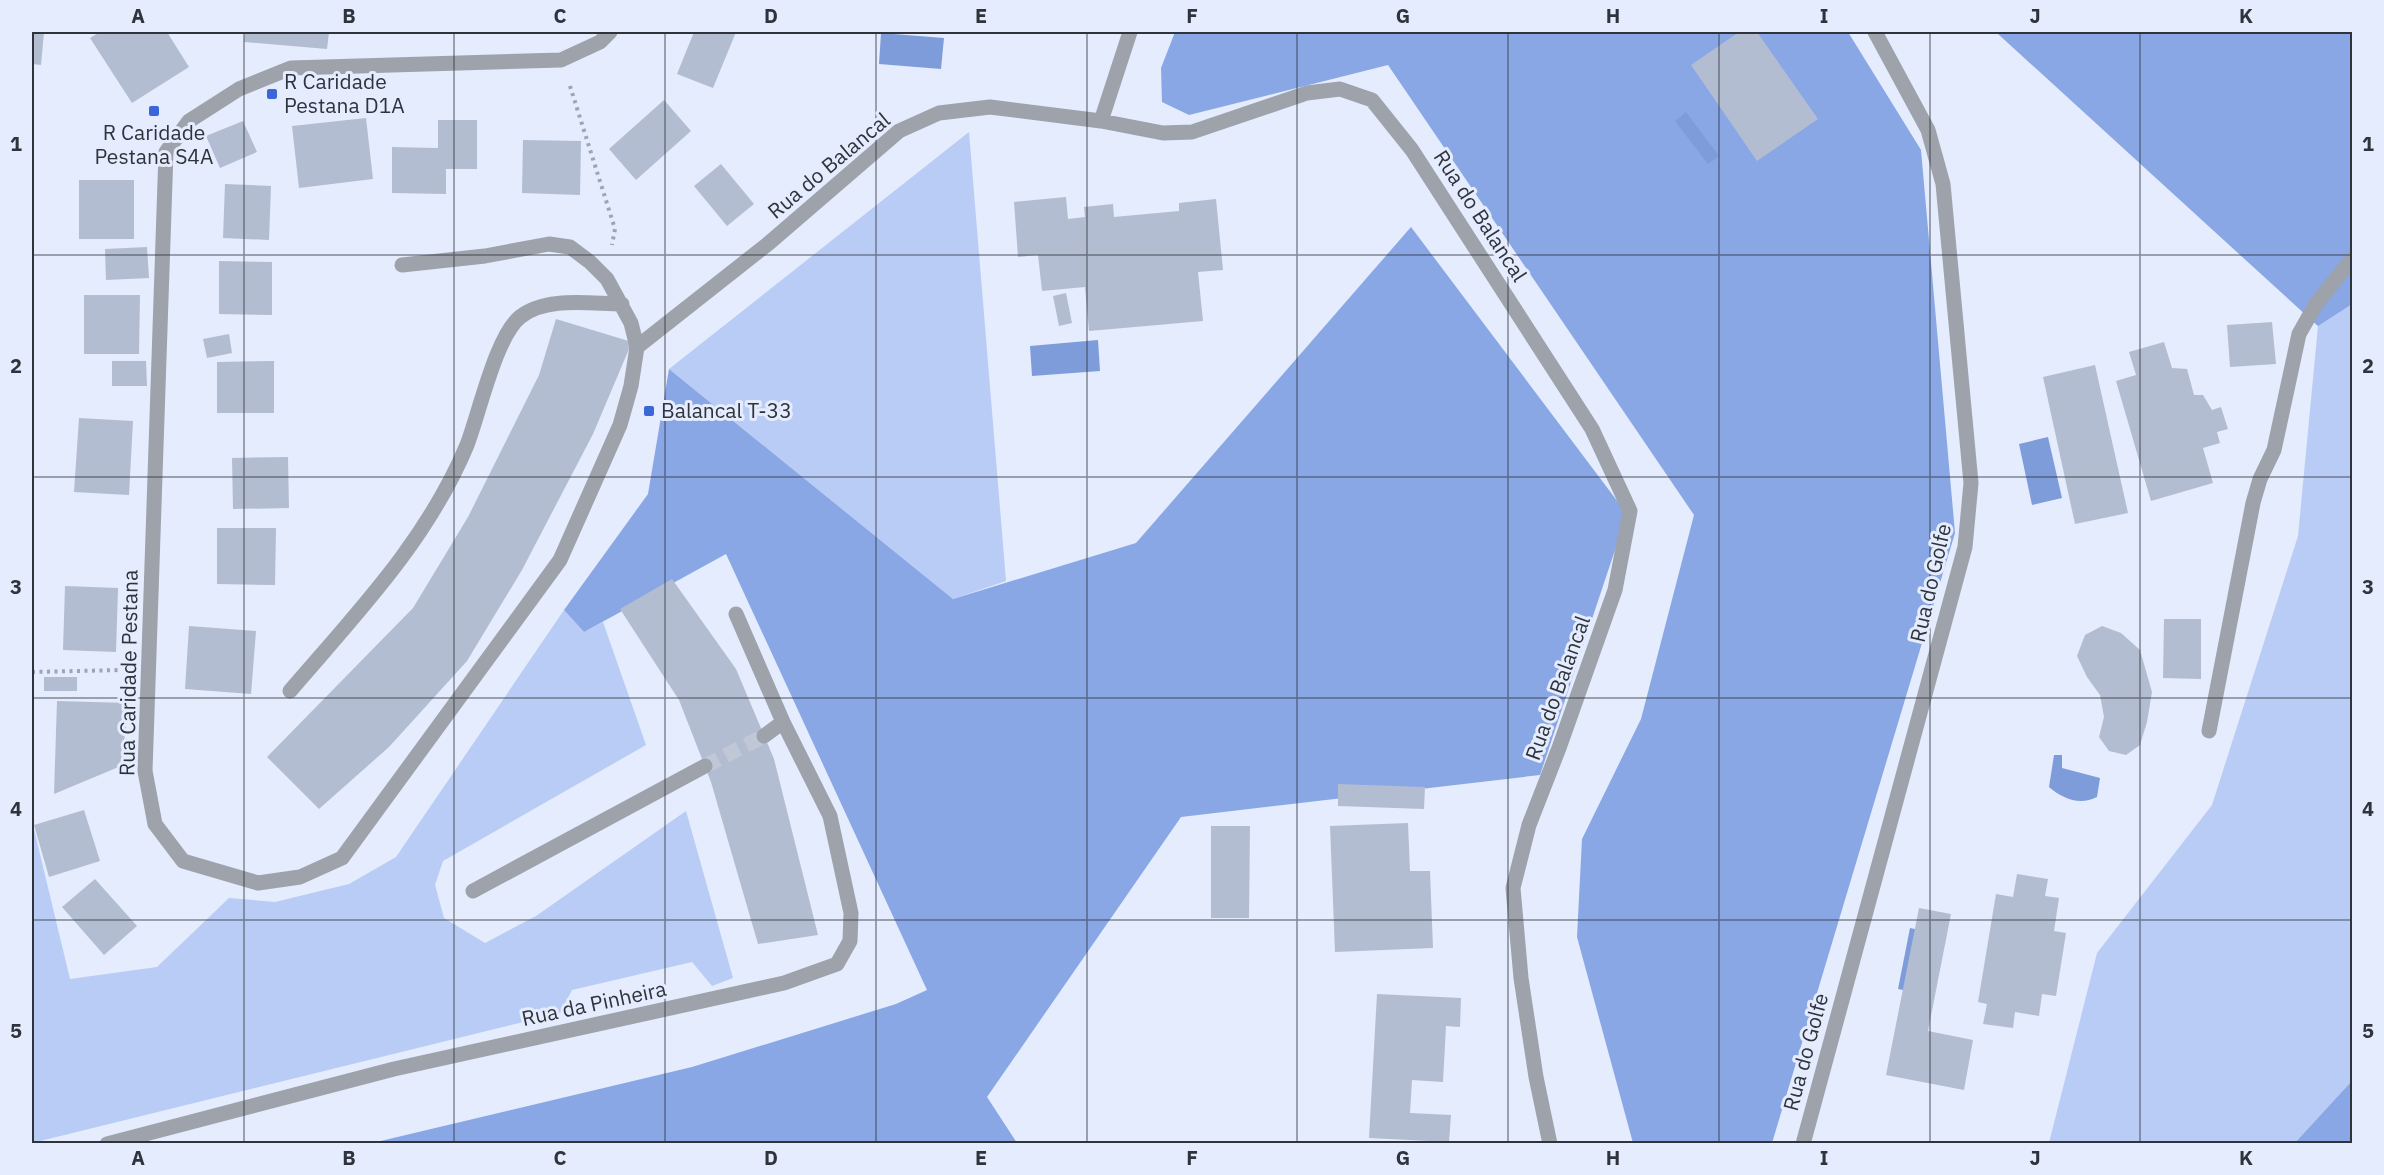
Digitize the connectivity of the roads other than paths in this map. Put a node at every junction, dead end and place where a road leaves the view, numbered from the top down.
1 (610, 32) edge
2 (1130, 32) edge
3 (1875, 32) edge
4 (1101, 121) junction
5 (2352, 260) edge
6 (402, 265) dead end
7 (622, 304) junction
8 (637, 347) junction
9 (736, 614) dead end
10 (290, 691) dead end
11 (783, 722) junction
12 (2209, 731) dead end
13 (764, 736) tunnel mouth
14 (705, 766) tunnel mouth
15 (473, 891) dead end
16 (107, 1143) edge
17 (1550, 1143) edge
18 (1803, 1143) edge

1 - 8 street, Rua Caridade Pestana
2 - 4 street
3 - 18 street, Rua do Golfe
4 - 8 street, Rua do Balancal
4 - 17 street, Rua do Balancal
5 - 12 street
6 - 7 street, Rua Caridade Pestana
7 - 8 street, Rua Caridade Pestana
7 - 10 street
9 - 11 street, Rua da Pinheira
11 - 13 street
11 - 16 street, Rua da Pinheira
14 - 15 street

